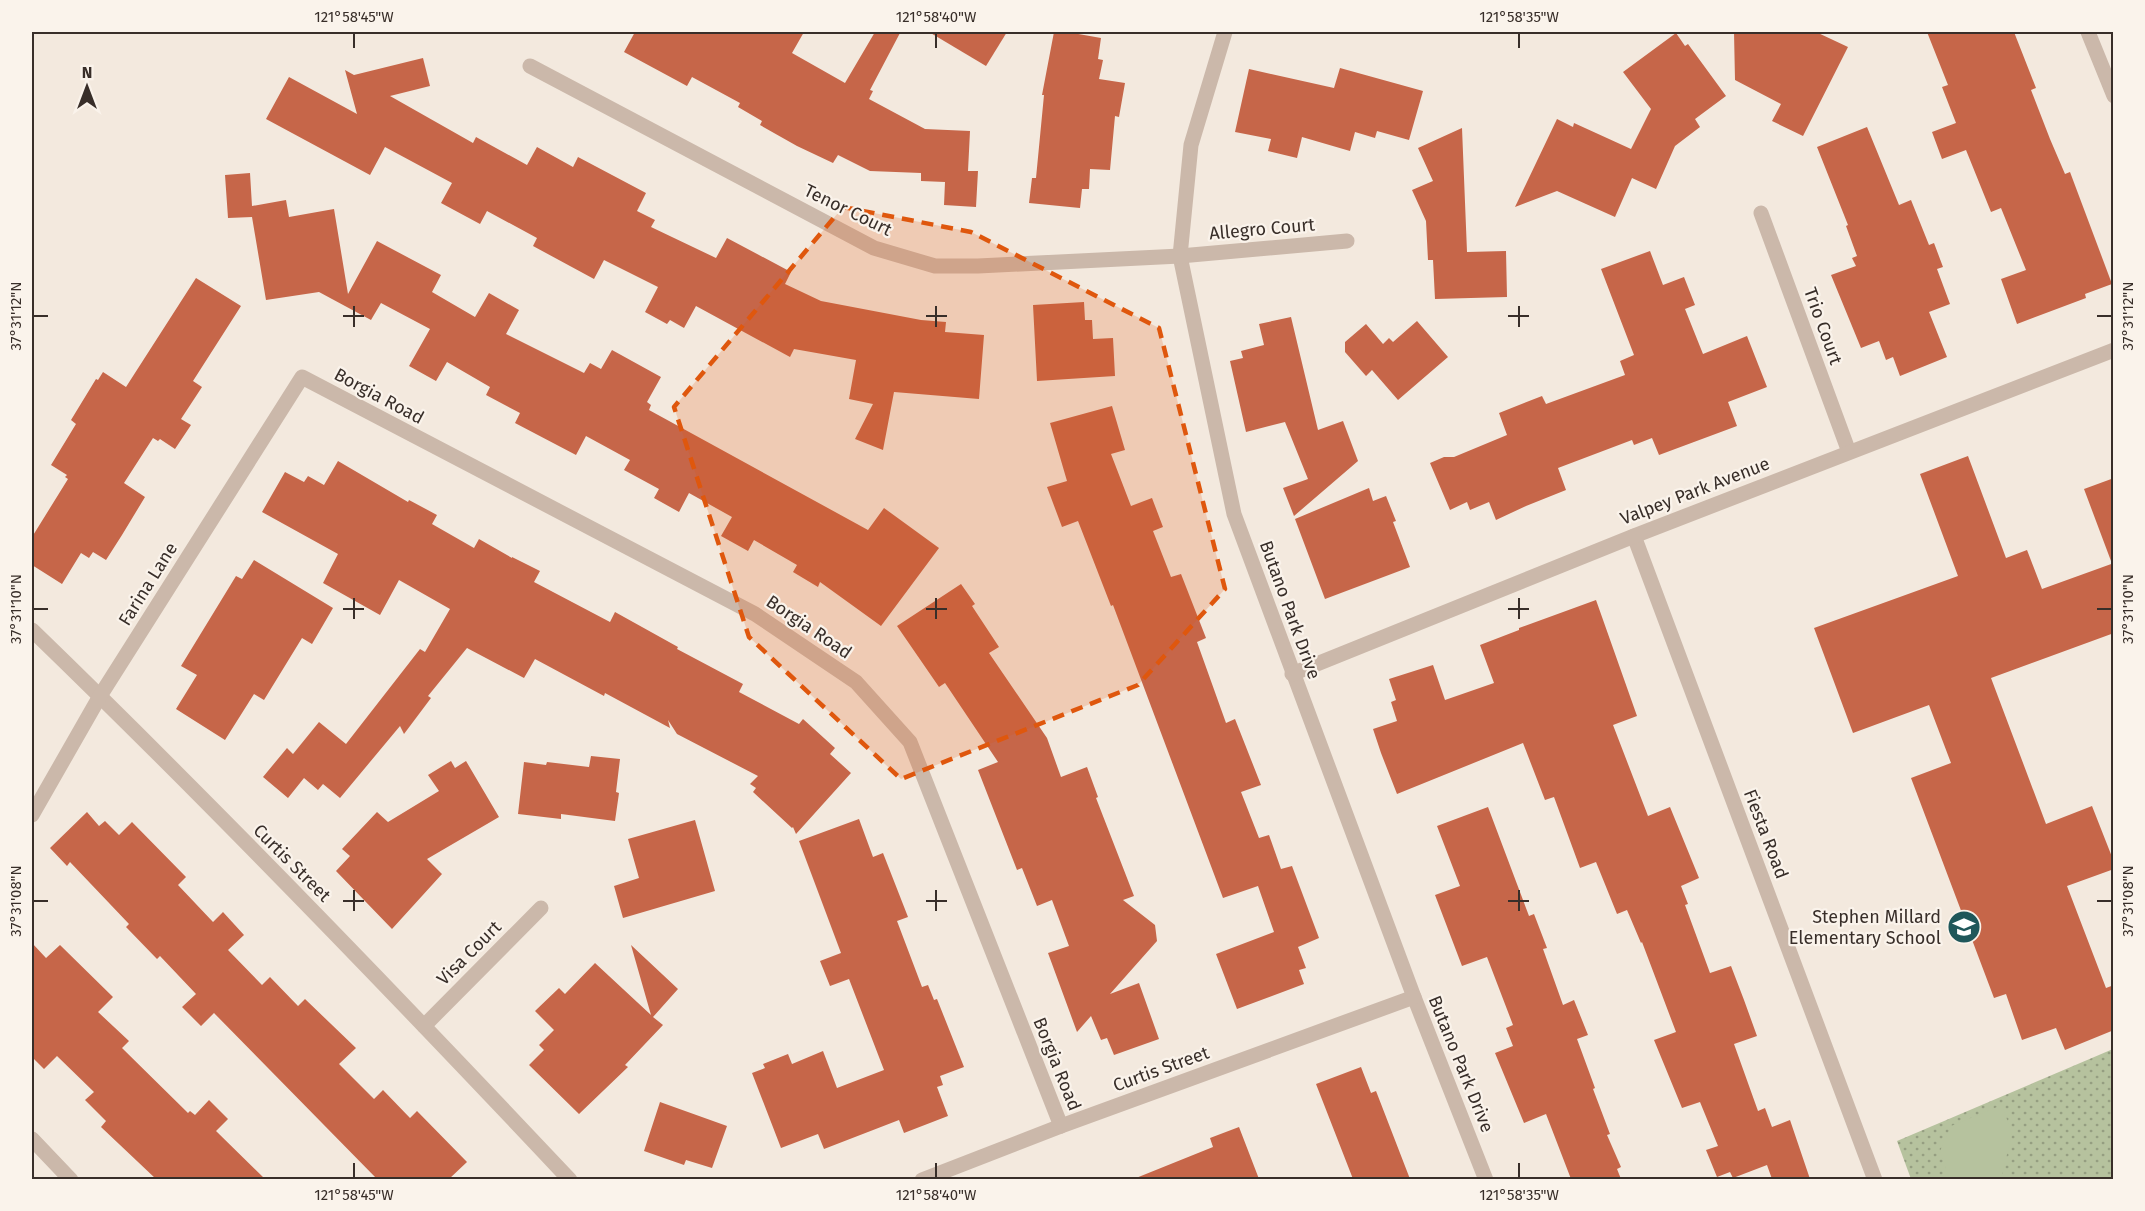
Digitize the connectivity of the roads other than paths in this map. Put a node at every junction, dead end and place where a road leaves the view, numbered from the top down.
1 (2088, 32) edge
2 (1221, 33) edge
3 (530, 66) dead end
4 (2114, 96) edge
5 (1761, 213) dead end
6 (1347, 241) dead end
7 (1180, 256) junction
8 (2114, 350) edge
9 (302, 377) joint
10 (1849, 452) junction
11 (1634, 536) junction
12 (32, 630) edge
13 (1292, 674) junction
14 (100, 696) junction
15 (32, 815) edge
16 (541, 908) dead end
17 (1414, 997) junction
18 (424, 1026) junction
19 (1061, 1126) junction
20 (32, 1139) edge
21 (71, 1179) edge
22 (570, 1179) edge
23 (922, 1179) edge
24 (1486, 1179) edge
25 (1875, 1179) edge

1 - 4 street
2 - 7 street, Butano Park Drive
3 - 7 street, Tenor Court
5 - 10 street, Trio Court
6 - 7 street, Allegro Court
7 - 13 street, Butano Park Drive
8 - 10 street, Valpey Park Avenue
9 - 14 street, Farina Lane
9 - 19 street, Borgia Road
10 - 11 street, Valpey Park Avenue
11 - 13 street, Valpey Park Avenue
11 - 25 street, Fiesta Road
12 - 14 street, Curtis Street
13 - 17 street, Butano Park Drive
14 - 15 street, Farina Lane
14 - 18 street, Curtis Street
16 - 18 street, Visa Court
17 - 19 street, Curtis Street
17 - 24 street, Butano Park Drive
18 - 22 street, Curtis Street
19 - 23 street, Curtis Street
20 - 21 street

